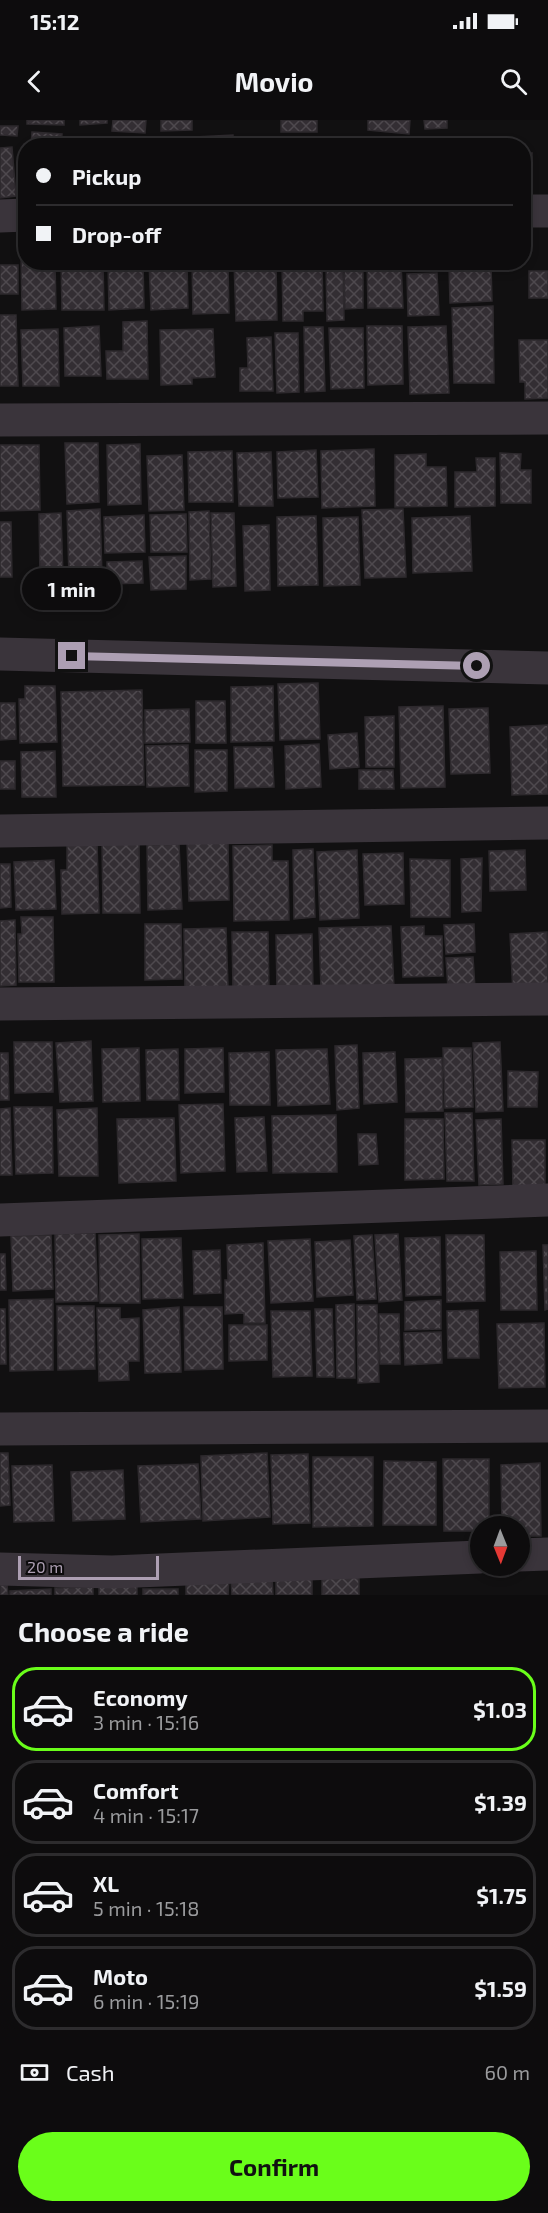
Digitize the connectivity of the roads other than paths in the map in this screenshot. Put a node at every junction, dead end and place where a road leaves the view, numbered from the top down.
1 (531, 211) edge
2 (548, 211) edge
3 (0, 216) edge
4 (18, 216) edge
5 (548, 418) edge
6 (0, 420) edge
7 (0, 654) edge
8 (548, 668) edge
9 (548, 823) edge
10 (0, 831) edge
11 (548, 999) edge
12 (0, 1004) edge
13 (548, 1200) edge
14 (0, 1220) edge
15 (548, 1425) edge
16 (0, 1429) edge
17 (548, 1554) edge
18 (530, 1555) edge
19 (470, 1557) edge
20 (0, 1569) edge

1 - 2 street
3 - 4 street
5 - 6 street
7 - 8 street
9 - 10 street
11 - 12 street
13 - 14 street
15 - 16 street
17 - 18 street
19 - 20 street

